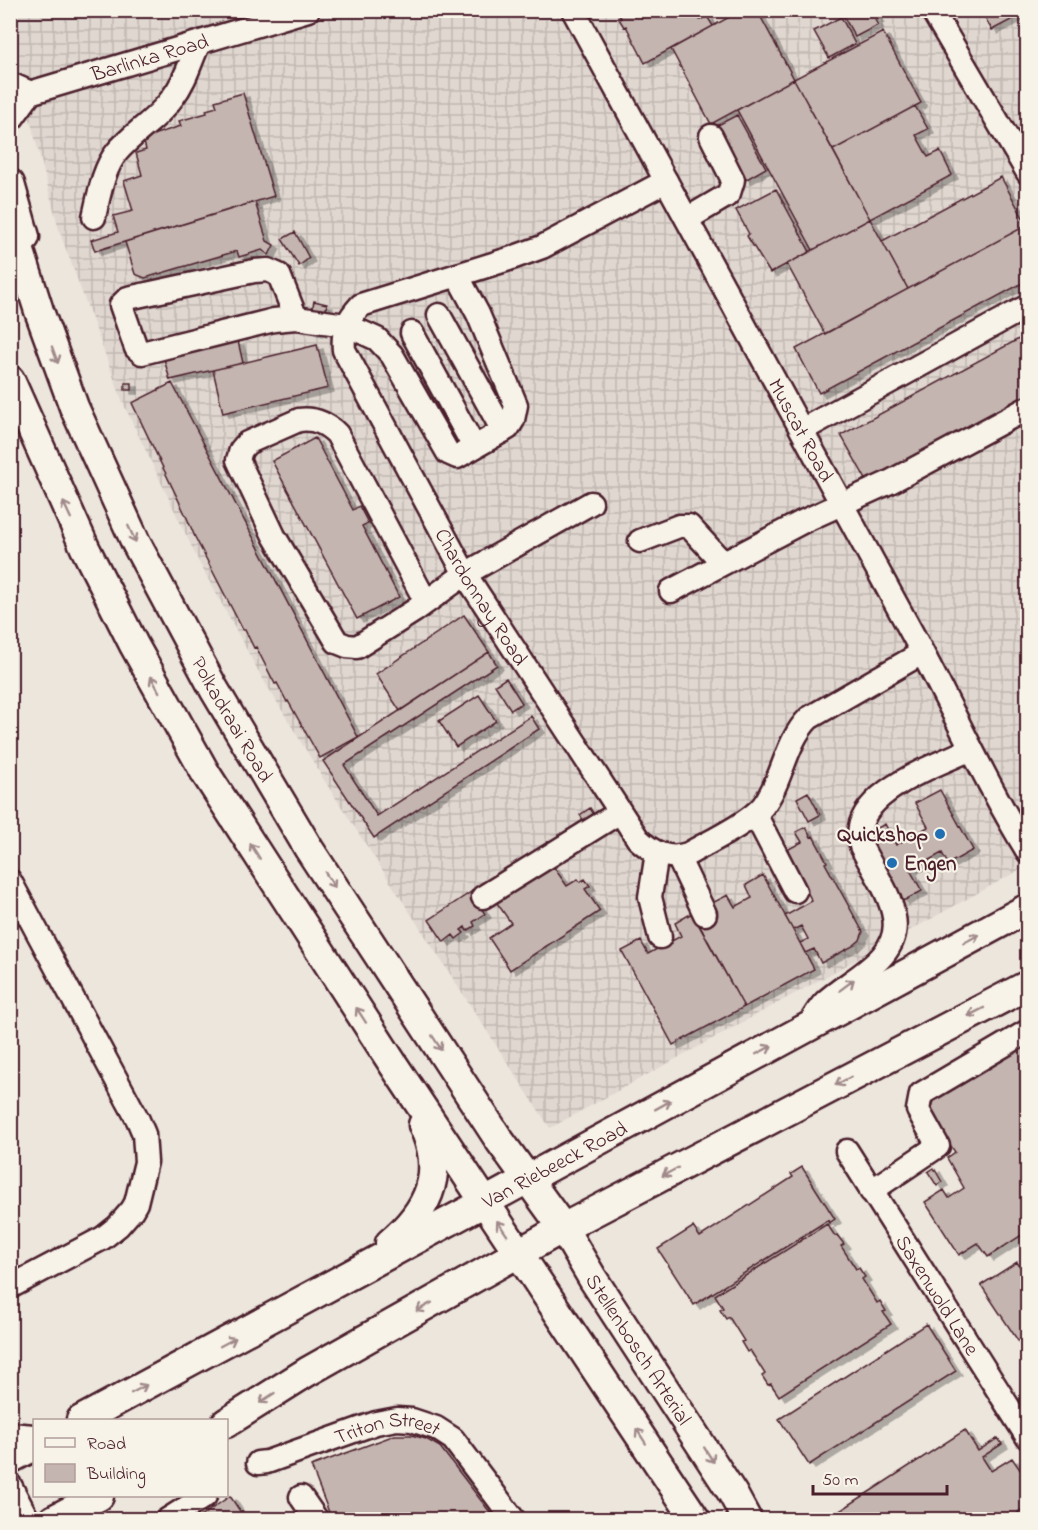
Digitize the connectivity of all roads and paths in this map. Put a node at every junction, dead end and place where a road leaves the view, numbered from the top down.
1 (308, 10) edge
2 (573, 10) edge
3 (932, 10) edge
4 (199, 43) junction
5 (16, 99) edge
6 (711, 136) dead end
7 (1028, 173) edge
8 (666, 181) junction
9 (10, 184) edge
10 (94, 217) dead end
11 (687, 219) junction
12 (10, 220) edge
13 (457, 275) junction
14 (1028, 306) edge
15 (39, 311) junction
16 (439, 315) dead end
17 (296, 318) junction
18 (346, 325) junction
19 (412, 333) dead end
20 (10, 380) edge
21 (1028, 408) edge
22 (802, 430) junction
23 (503, 431) junction
24 (474, 447) junction
25 (591, 503) dead end
26 (841, 504) junction
27 (640, 541) dead end
28 (723, 563) junction
29 (465, 574) junction
30 (671, 591) dead end
31 (426, 602) junction
32 (922, 653) junction
33 (971, 749) junction
34 (620, 812) junction
35 (755, 814) junction
36 (1028, 852) edge
37 (667, 855) junction
38 (10, 881) edge
39 (795, 891) dead end
40 (483, 897) dead end
41 (1028, 908) edge
42 (705, 914) dead end
43 (660, 937) dead end
44 (1028, 985) edge
45 (808, 1026) junction
46 (1028, 1030) edge
47 (393, 1064) junction
48 (847, 1151) dead end
49 (528, 1180) junction
50 (871, 1191) junction
51 (484, 1203) junction
52 (563, 1228) junction
53 (519, 1253) junction
54 (352, 1275) junction
55 (10, 1287) edge
56 (83, 1419) edge
57 (228, 1422) edge
58 (10, 1434) edge
59 (33, 1436) edge
60 (1028, 1438) edge
61 (33, 1447) edge
62 (10, 1459) edge
63 (258, 1464) dead end
64 (10, 1485) edge
65 (97, 1497) edge
66 (203, 1497) edge
67 (301, 1497) dead end
68 (28, 1520) edge
69 (53, 1520) edge
70 (167, 1520) edge
71 (317, 1520) edge
72 (514, 1520) edge
73 (696, 1520) edge
74 (747, 1520) edge

1 - 4 street, Barlinka Road
2 - 8 street, Muscat Road
3 - 7 street
4 - 5 street, Barlinka Road
4 - 10 street
6 - 11 street
8 - 11 street, Muscat Road
8 - 13 street
9 - 15 main road
11 - 22 street, Muscat Road
12 - 15 main road, Polkadraai Road
13 - 18 street
13 - 23 street
14 - 22 street
15 -> 49 main road, Polkadraai Road
16 - 23 street
17 - 17 street
17 - 18 street
18 - 24 street
18 - 29 street, Chardonnay Road
19 - 24 street
47 -> 20 main road
21 - 26 street
22 - 26 street, Muscat Road
23 - 24 street
25 - 29 street
26 - 28 street
26 - 32 street, Muscat Road
27 - 28 street
28 - 30 street
29 - 31 street
29 - 34 street, Chardonnay Road
31 - 31 street
32 - 33 street, Muscat Road
32 - 35 street
33 - 36 street, Muscat Road
45 -> 33 street
34 - 37 street, Chardonnay Road
34 - 40 street
35 - 37 street
35 - 39 street
37 - 42 street
37 - 43 street
38 - 55 street
45 -> 41 main road, Van Riebeeck Road
44 -> 52 main road
49 -> 45 main road, Van Riebeeck Road
46 - 50 street
47 - 51 main road
47 - 54 main road
48 - 50 street, Saxenwold Lane
49 - 51 main road, Van Riebeeck Road
49 - 52 main road, Stellenbosch Arterial
50 - 60 street, Saxenwold Lane
53 -> 51 main road
51 - 54 main road, Van Riebeeck Road
52 - 53 main road
52 -> 74 main road, Stellenbosch Arterial
53 -> 57 main road
73 -> 53 main road
56 -> 54 main road, Van Riebeeck Road
58 - 59 street
61 - 62 main road
63 - 72 street, Triton Street
64 - 68 street
65 - 69 main road
66 - 70 street
67 - 71 street

